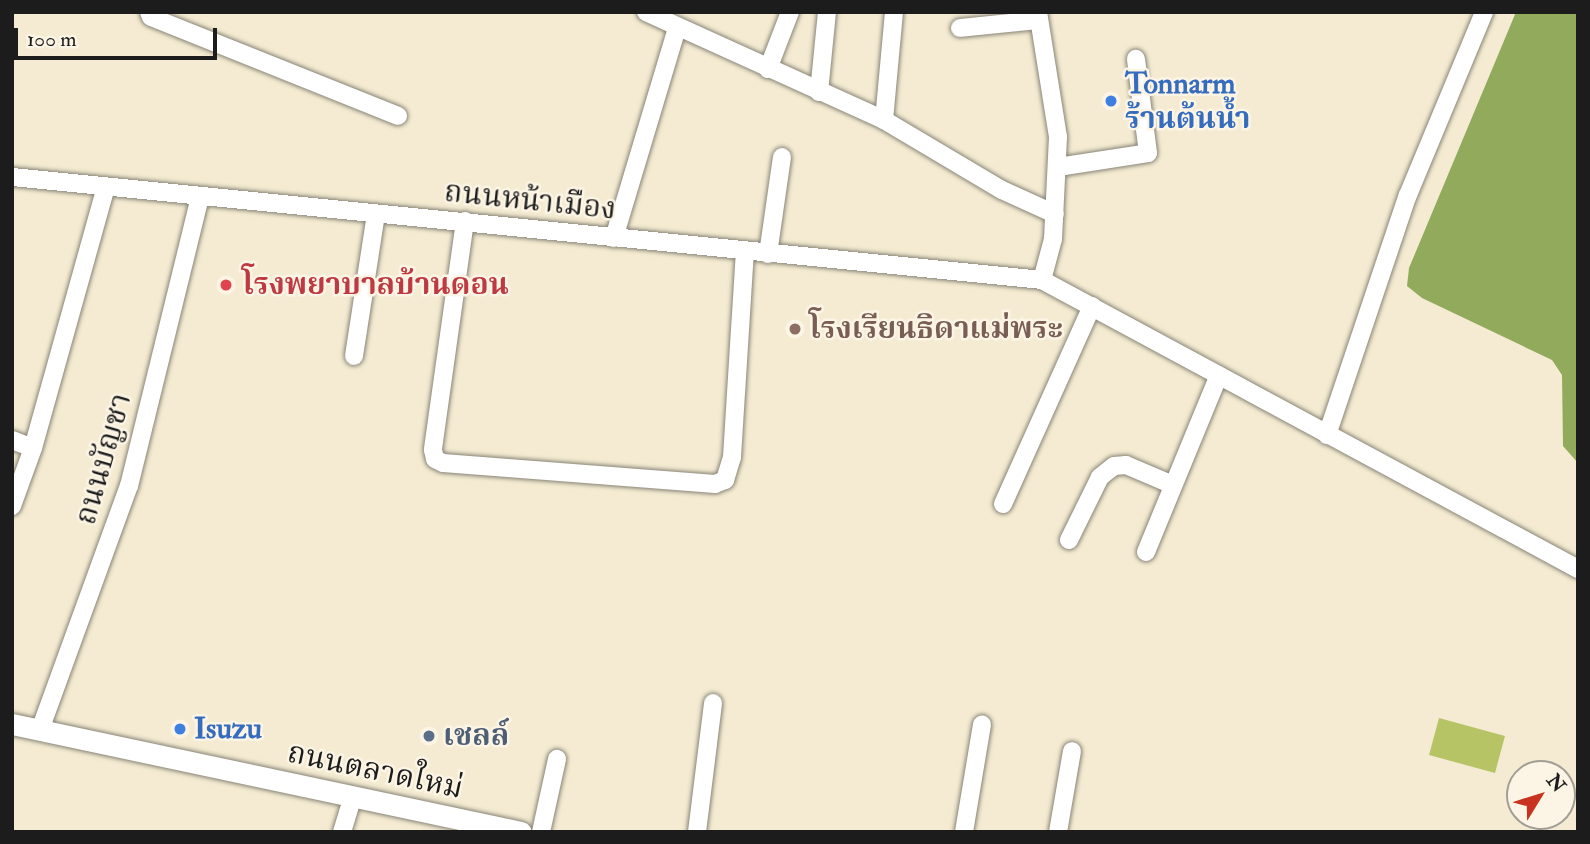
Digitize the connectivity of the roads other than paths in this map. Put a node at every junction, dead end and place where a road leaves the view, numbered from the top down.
1 (149, 12) edge
2 (646, 12) edge
3 (790, 12) edge
4 (827, 12) edge
5 (894, 12) edge
6 (1484, 12) edge
7 (1039, 16) edge
8 (677, 28) junction
9 (960, 28) dead end
10 (1136, 59) dead end
11 (768, 69) junction
12 (819, 92) junction
13 (398, 116) dead end
14 (884, 121) junction
15 (782, 157) dead end
16 (1058, 167) junction
17 (12, 177) edge
18 (106, 187) junction
19 (201, 197) junction
20 (376, 214) junction
21 (1055, 214) junction
22 (465, 221) junction
23 (614, 238) junction
24 (745, 252) junction
25 (768, 254) junction
26 (1042, 280) junction
27 (1092, 306) junction
28 (354, 356) dead end
29 (1219, 375) junction
30 (1327, 435) junction
31 (12, 440) edge
32 (33, 448) junction
33 (1173, 485) junction
34 (1003, 504) dead end
35 (12, 506) edge
36 (1069, 540) dead end
37 (1146, 552) dead end
38 (1578, 569) edge
39 (713, 704) dead end
40 (982, 725) dead end
41 (13, 728) edge
42 (40, 730) junction
43 (1072, 751) dead end
44 (556, 759) dead end
45 (353, 796) junction
46 (342, 832) edge
47 (521, 832) edge
48 (541, 832) edge
49 (697, 832) edge
50 (964, 832) edge
51 (1058, 832) edge

1 - 13 street
2 - 8 street
3 - 11 street
4 - 12 street
5 - 14 street
6 - 30 street
7 - 9 street
7 - 16 street
8 - 11 street
8 - 23 street
10 - 16 street
11 - 12 street
12 - 14 street
14 - 21 street
15 - 25 street
16 - 21 street
17 - 18 street, ถนนหน้าเมือง
18 - 19 street, ถนนหน้าเมือง
18 - 32 street
19 - 20 street, ถนนหน้าเมือง
19 - 42 street, ถนนบัญชา
20 - 22 street, ถนนหน้าเมือง
20 - 28 street
21 - 26 street
22 - 23 street, ถนนหน้าเมือง
22 - 24 street
23 - 24 street, ถนนหน้าเมือง
24 - 25 street, ถนนหน้าเมือง
25 - 26 street, ถนนหน้าเมือง
26 - 27 street
27 - 29 street
27 - 34 street
29 - 30 street
29 - 33 street
30 - 38 street
31 - 32 street
32 - 35 street
33 - 36 street
33 - 37 street
39 - 49 street
40 - 50 street
41 - 42 main road, ถนนตลาดใหม่
42 - 45 main road, ถนนตลาดใหม่
43 - 51 street
44 - 48 street
45 - 46 street
45 - 47 main road, ถนนตลาดใหม่

